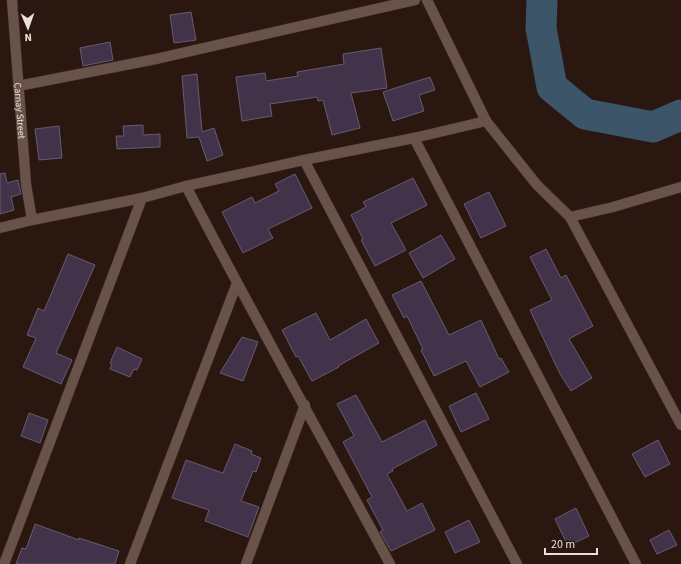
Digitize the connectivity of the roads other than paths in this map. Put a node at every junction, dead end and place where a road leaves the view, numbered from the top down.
1 (12, 0) edge
2 (415, 0) edge
3 (427, 0) edge
4 (18, 86) junction
5 (486, 121) junction
6 (414, 138) junction
7 (304, 160) junction
8 (186, 186) junction
9 (679, 190) edge
10 (142, 198) junction
11 (570, 217) junction
12 (32, 220) junction
13 (0, 228) edge
14 (237, 283) junction
15 (304, 405) junction
16 (681, 425) edge
17 (4, 564) edge
18 (130, 564) edge
19 (246, 564) edge
20 (390, 564) edge
21 (517, 564) edge
22 (636, 564) edge

1 - 4 street, Carnay Street
2 - 4 street
3 - 5 street
4 - 12 street, Carnay Street
5 - 6 street
5 - 11 street
6 - 7 street
6 - 22 street
7 - 8 street
7 - 21 street
8 - 10 street
8 - 14 street
9 - 11 street
10 - 12 street
10 - 17 street
11 - 16 street
12 - 13 street
14 - 15 street
14 - 18 street
15 - 19 street
15 - 20 street

